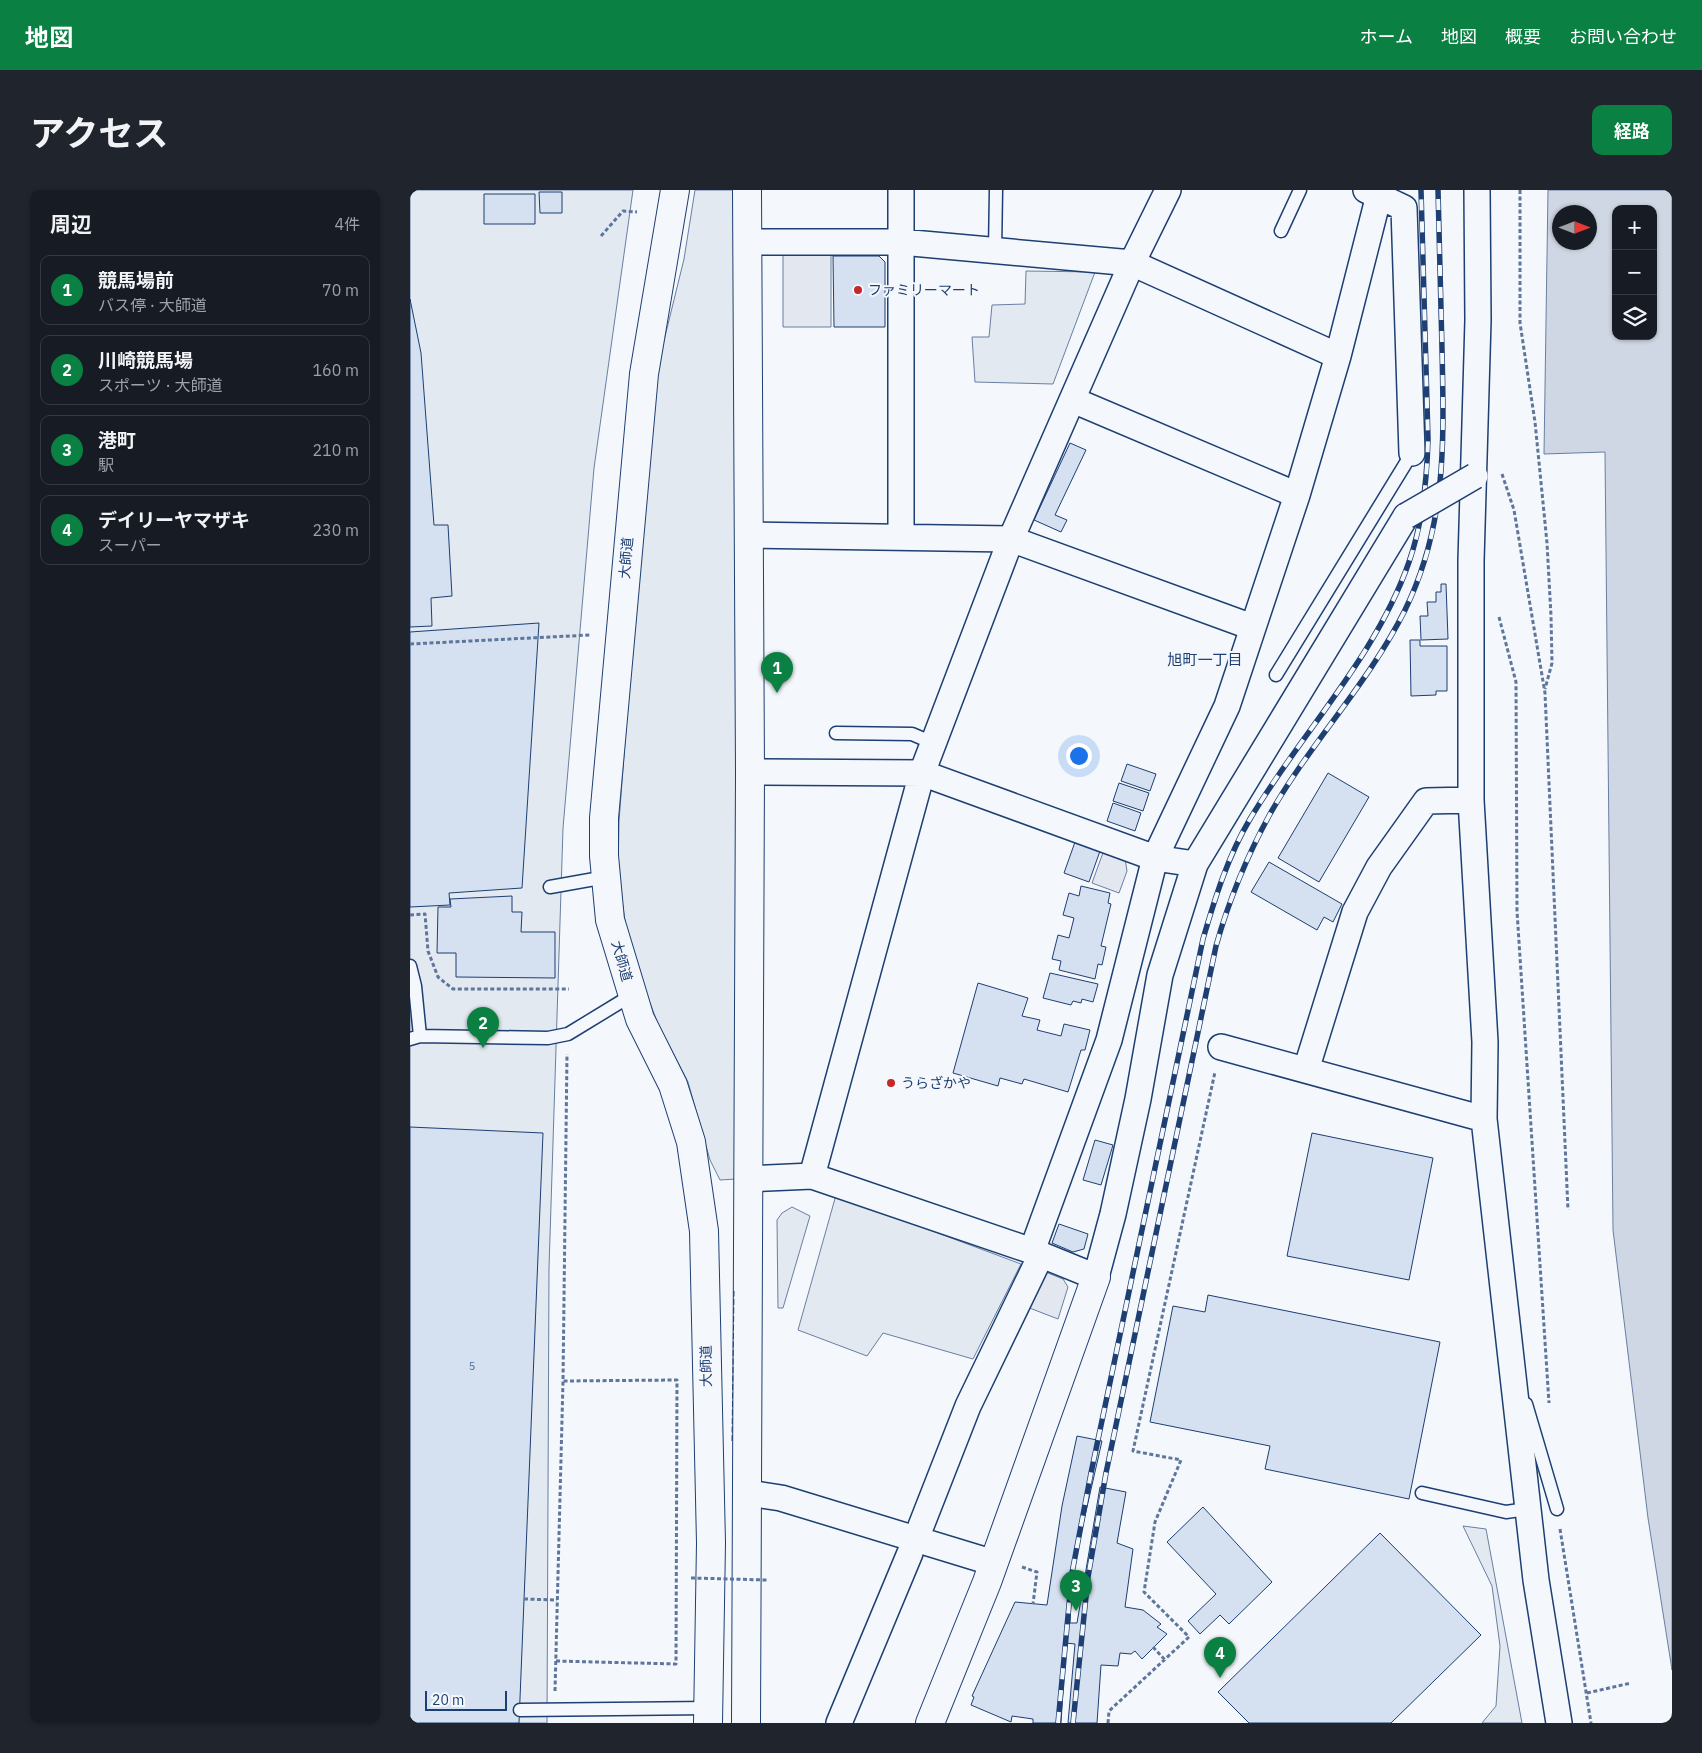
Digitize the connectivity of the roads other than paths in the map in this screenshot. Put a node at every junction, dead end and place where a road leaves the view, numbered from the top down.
1 (675, 190) edge
2 (747, 190) edge
3 (900, 190) edge
4 (996, 190) edge
5 (1168, 190) edge
6 (1300, 190) edge
7 (1478, 190) edge
8 (1372, 193) edge
9 (1281, 231) dead end
10 (747, 242) junction
11 (901, 242) junction
12 (995, 251) junction
13 (1132, 263) junction
14 (1338, 356) junction
15 (1073, 400) junction
16 (1412, 453) joint
17 (1475, 476) junction
18 (1297, 495) junction
19 (749, 535) junction
20 (901, 536) junction
21 (1011, 539) junction
22 (1252, 627) junction
23 (1276, 675) dead end
24 (836, 733) dead end
25 (933, 743) junction
26 (750, 772) junction
27 (922, 773) junction
28 (1471, 800) junction
29 (1155, 858) junction
30 (1195, 864) junction
31 (606, 877) junction
32 (550, 887) dead end
33 (410, 966) edge
34 (632, 995) junction
35 (415, 1037) edge
36 (1221, 1047) road end
37 (1306, 1070) junction
38 (1484, 1119) junction
39 (812, 1176) junction
40 (748, 1179) junction
41 (1036, 1253) junction
42 (1096, 1277) junction
43 (1507, 1340) junction
44 (748, 1493) junction
45 (1422, 1493) dead end
46 (1527, 1509) junction
47 (1557, 1509) road end
48 (921, 1526) dead end
49 (910, 1553) dead end
50 (994, 1562) junction
51 (520, 1710) dead end
52 (709, 1716) edge
53 (746, 1723) edge
54 (838, 1723) edge
55 (930, 1723) edge
56 (1559, 1723) edge

1 - 31 main road, 大師道
2 - 10 main road
3 - 11 street
4 - 12 lane
5 - 13 street
6 - 9 lane
7 - 17 street
8 - 14 street
8 - 16 street
10 - 11 street
10 - 19 main road
11 - 12 street
11 - 20 street
12 - 13 street
13 - 14 street
13 - 15 street
14 - 18 street
15 - 18 street
15 - 21 street
16 - 23 lane
17 - 28 street
17 - 30 street, bridge
18 - 22 street
19 - 20 street
19 - 26 main road
20 - 21 street
21 - 22 street
21 - 25 street
22 - 29 street
24 - 25 lane
25 - 27 street
26 - 27 street
26 - 40 main road
27 - 29 street
27 - 39 street
28 - 37 street
28 - 38 street
29 - 30 street
29 - 41 street
30 - 42 street
31 - 32 lane
31 - 34 main road, 大師道
33 - 35 lane
34 - 35 lane
34 - 52 main road, 大師道
36 - 37 street
37 - 38 street
38 - 43 street
39 - 40 street
39 - 41 street
40 - 44 main road
41 - 42 street
41 - 48 street
42 - 50 main road
43 - 46 street
43 - 47 lane
44 - 50 street
44 - 53 main road
45 - 46 lane
46 - 56 street
49 - 54 street
50 - 55 main road
51 - 52 lane

